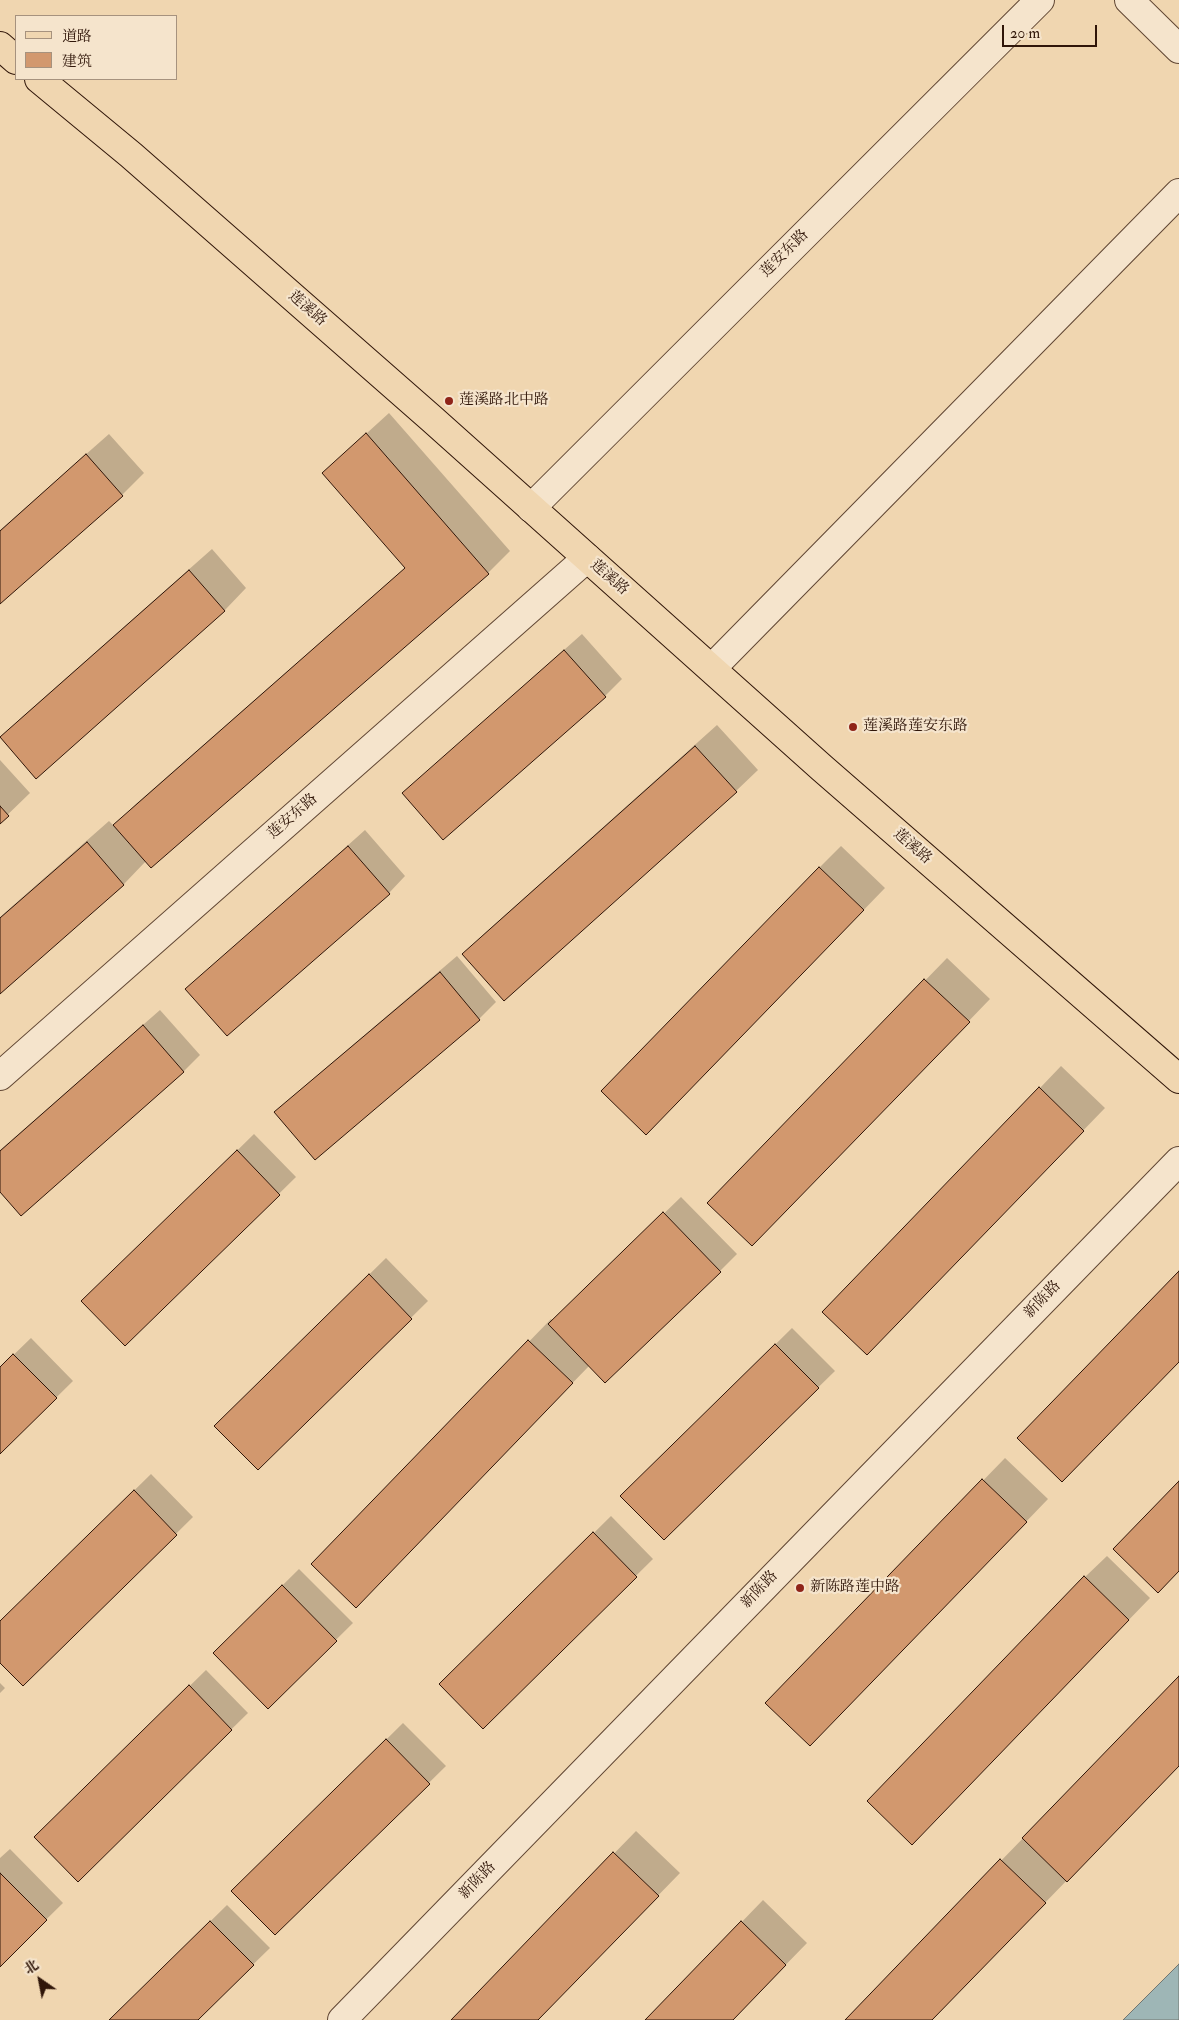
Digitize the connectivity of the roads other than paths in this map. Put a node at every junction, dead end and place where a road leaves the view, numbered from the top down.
1 (1040, 0) edge
2 (1129, 0) edge
3 (0, 46) edge
4 (1179, 48) edge
5 (15, 59) edge
6 (40, 80) edge
7 (1179, 193) edge
8 (531, 508) junction
9 (587, 558) junction
10 (712, 668) junction
11 (0, 1076) edge
12 (1179, 1078) edge
13 (1179, 1161) edge
14 (342, 2020) edge

1 - 8 street, 莲安东路
2 - 4 street
3 - 5 main road
6 - 8 main road, 莲溪路
7 - 10 street
8 - 9 main road, 莲溪路
9 - 10 main road, 莲溪路
9 - 11 street, 莲安东路
10 - 12 main road, 莲溪路
13 - 14 street, 新陈路

